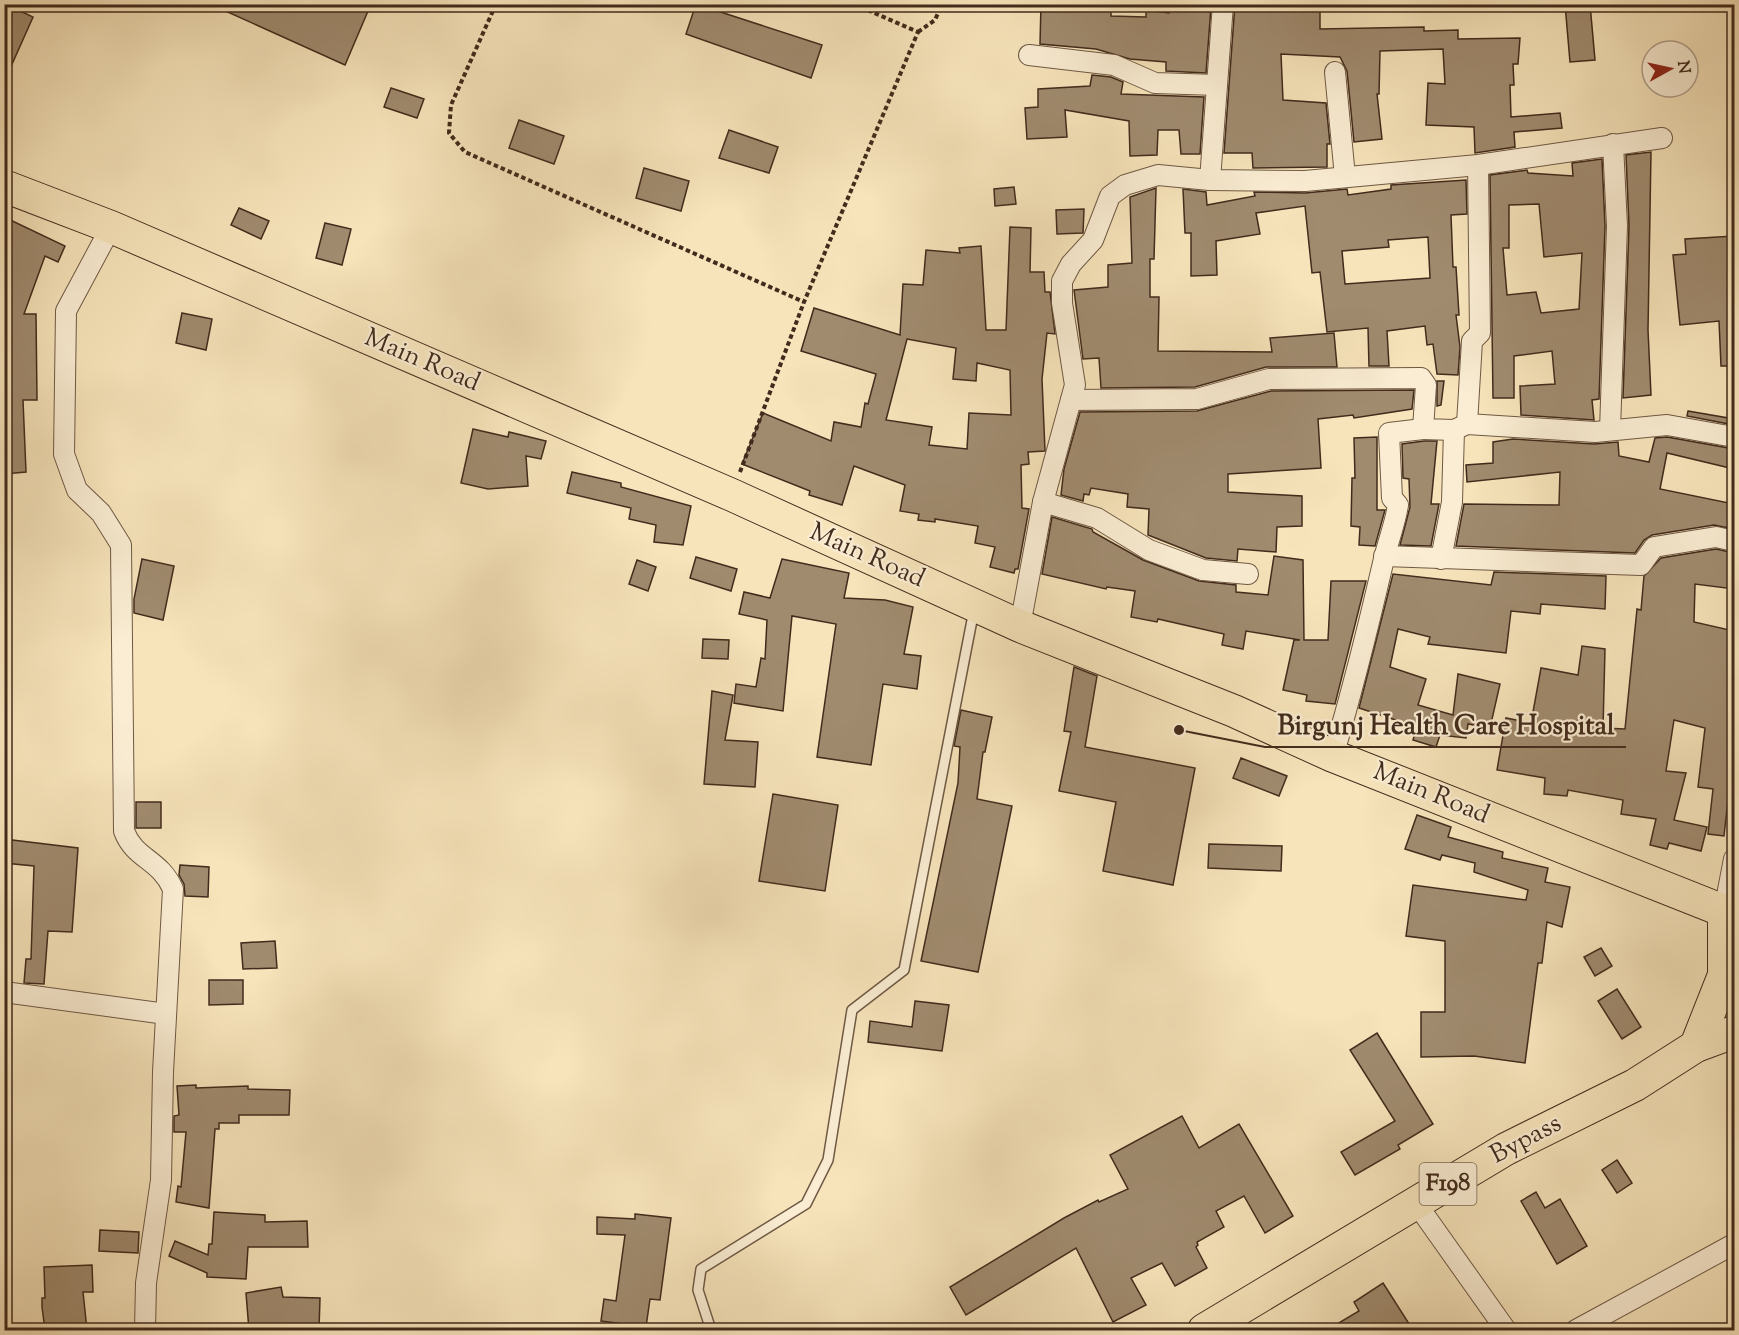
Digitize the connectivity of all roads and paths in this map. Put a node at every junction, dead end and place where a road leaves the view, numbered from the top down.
1 (496, 4) edge
2 (854, 4) edge
3 (942, 4) edge
4 (1222, 4) edge
5 (918, 32) junction
6 (1029, 55) dead end
7 (1335, 72) dead end
8 (1217, 85) junction
9 (1662, 138) dead end
10 (1613, 144) junction
11 (1478, 165) junction
12 (1345, 177) junction
13 (1210, 180) junction
14 (4, 186) edge
15 (111, 227) junction
16 (804, 302) junction
17 (1071, 400) junction
18 (1460, 427) junction
19 (1423, 429) junction
20 (1610, 430) junction
21 (1734, 437) edge
22 (732, 495) junction
23 (1043, 502) junction
24 (1734, 542) edge
25 (1384, 556) junction
26 (1441, 559) junction
27 (1248, 574) dead end
28 (975, 604) junction
29 (1020, 626) junction
30 (1333, 756) junction
31 (1734, 859) edge
32 (1729, 913) edge
33 (4, 992) edge
34 (166, 1014) junction
35 (1734, 1032) edge
36 (1696, 1046) junction
37 (1416, 1203) junction
38 (1734, 1244) edge
39 (145, 1330) edge
40 (711, 1330) edge
41 (1204, 1330) edge
42 (1506, 1330) edge
43 (1576, 1330) edge

1 - 16 path
2 - 5 path
3 - 5 path
4 - 8 street
5 - 16 path
6 - 8 street
7 - 12 street
8 - 13 street
9 - 10 street
10 - 11 street
10 - 20 street
11 - 12 street
11 - 18 street
12 - 13 street
13 - 17 street
14 - 15 main road, Main Road
15 - 22 main road, Main Road
15 - 34 street
16 - 22 path
17 - 19 street
17 - 23 street
18 - 19 street
18 - 20 street
18 - 26 street
19 - 25 street
20 - 21 street
22 - 28 main road, Main Road
23 - 27 street
23 - 29 street
24 - 26 street
25 - 26 street
25 - 30 street
28 - 29 main road, Main Road
28 - 40 lane
29 - 30 main road, Main Road
30 - 32 main road, Main Road
31 - 32 street
32 - 36 main road
33 - 34 street
34 - 39 street
35 - 36 main road, Bypass / F198
36 - 37 main road, Bypass / F198
37 - 41 main road, Bypass / F198
37 - 42 street
38 - 43 street

